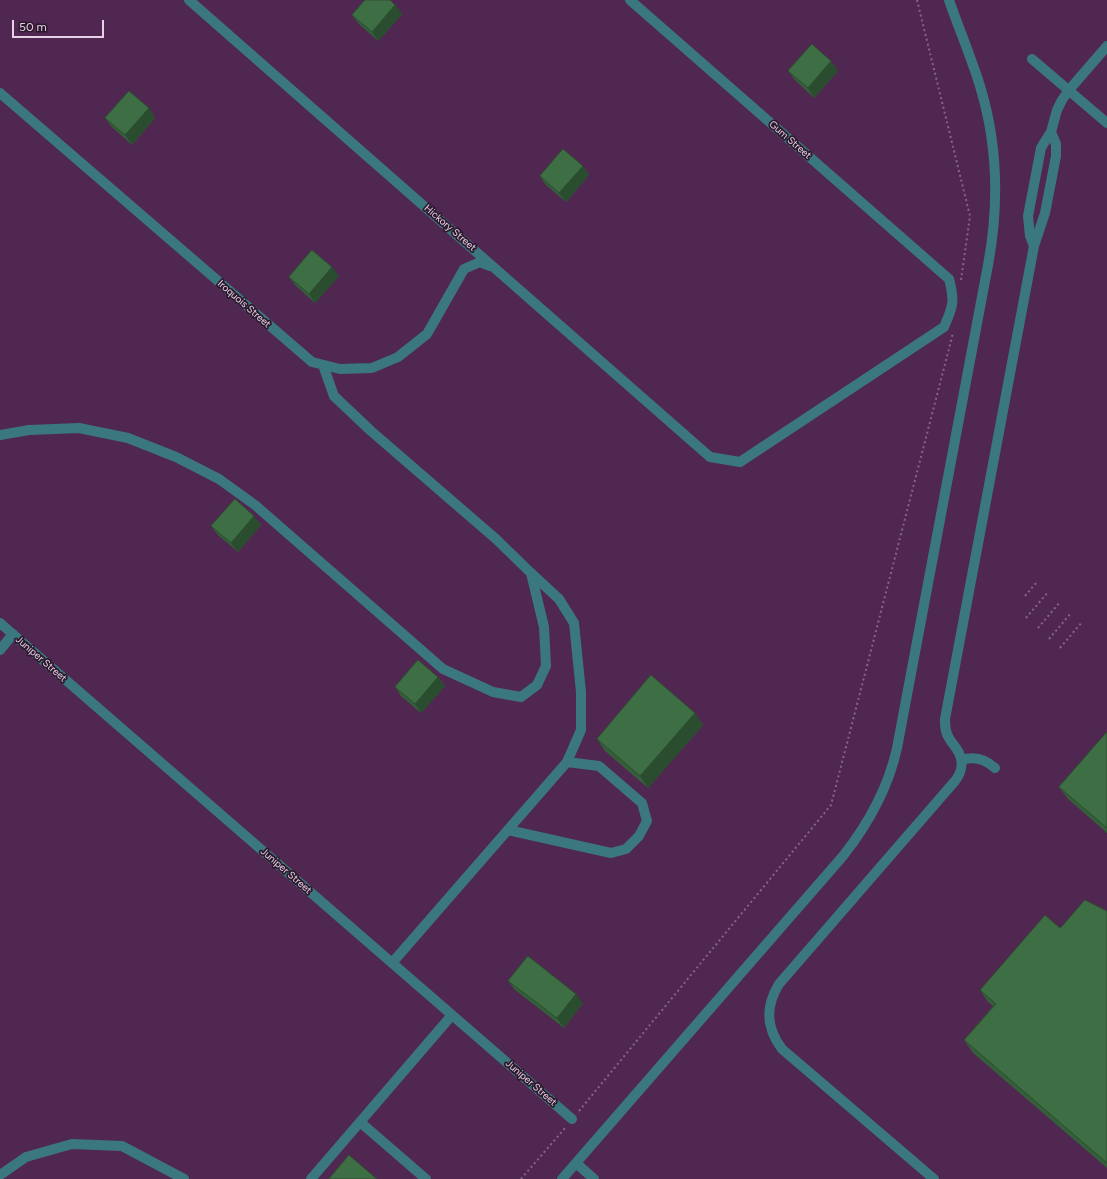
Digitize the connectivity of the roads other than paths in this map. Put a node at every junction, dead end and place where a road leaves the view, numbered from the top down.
1 (189, 0) edge
2 (630, 0) edge
3 (949, 0) edge
4 (1107, 46) edge
5 (1032, 59) dead end
6 (1069, 90) junction
7 (0, 93) edge
8 (1107, 123) edge
9 (1051, 132) junction
10 (1034, 246) junction
11 (494, 267) junction
12 (323, 365) junction
13 (0, 435) edge
14 (710, 457) joint
15 (531, 573) junction
16 (0, 623) edge
17 (13, 634) junction
18 (0, 650) edge
19 (962, 760) junction
20 (567, 762) junction
21 (995, 768) dead end
22 (508, 830) junction
23 (392, 963) junction
24 (452, 1015) junction
25 (572, 1119) road end
26 (360, 1122) junction
27 (576, 1163) junction
28 (0, 1175) edge
29 (184, 1179) edge
30 (311, 1179) edge
31 (426, 1179) edge
32 (562, 1179) edge
33 (594, 1179) edge
34 (934, 1179) edge

1 - 11 street, Hickory Street
2 - 14 street, Gum Street
3 - 27 street
4 - 6 street
5 - 6 street
6 - 8 street
6 - 9 street
7 - 12 street, Iroquois Street
9 - 10 street
9 - 10 street
10 - 19 street
11 - 12 street, Iroquois Street
11 - 14 street, Hickory Street
12 - 15 street
13 - 15 street
15 - 20 street
16 - 17 street, Juniper Street
17 - 18 street
17 - 23 street, Juniper Street
19 - 21 street
19 - 34 street
20 - 22 street
20 - 22 street
22 - 23 street
23 - 24 street, Juniper Street
24 - 25 street, Juniper Street
24 - 26 street
26 - 30 street
26 - 31 street
27 - 32 street
27 - 33 street
28 - 29 street

